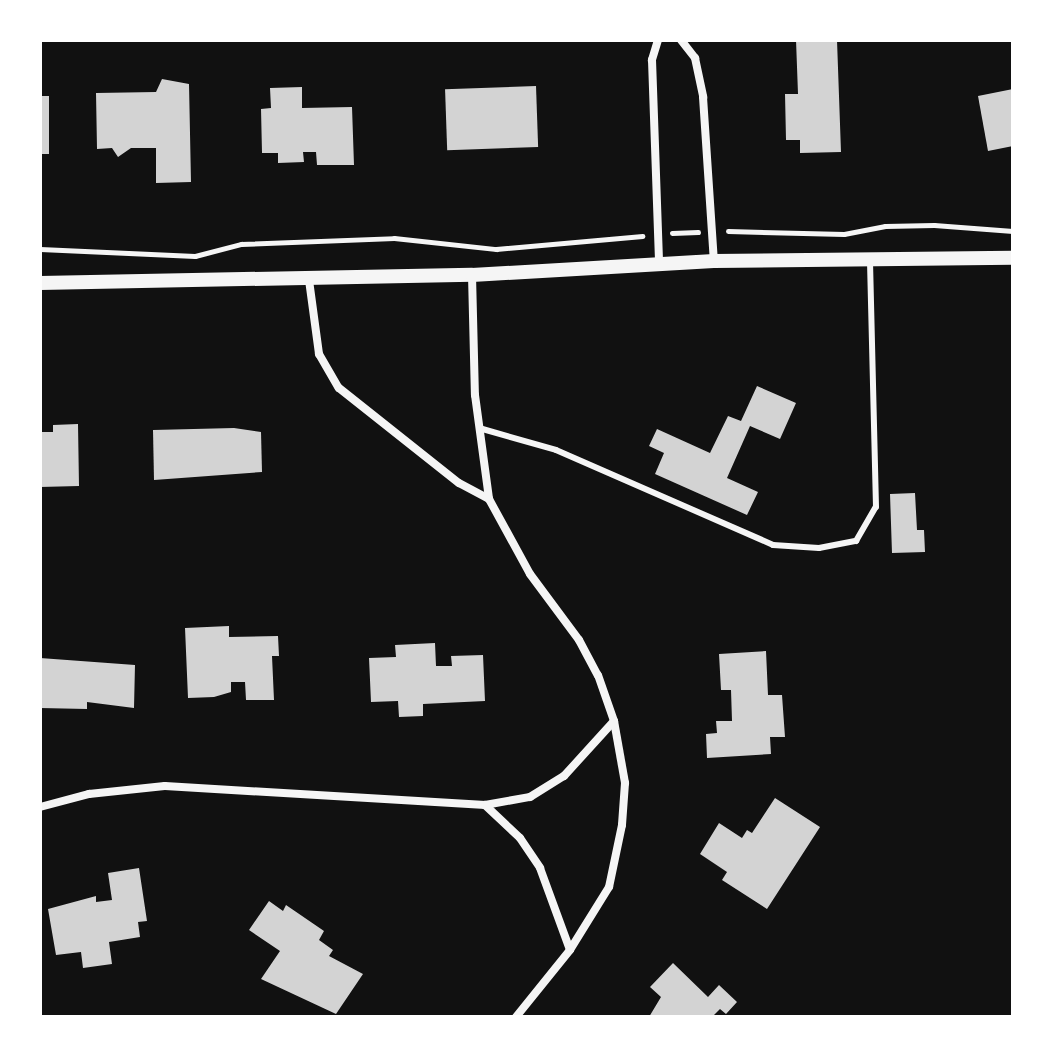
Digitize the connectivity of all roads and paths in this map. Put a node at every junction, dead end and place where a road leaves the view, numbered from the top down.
1 (658, 40) edge
2 (681, 40) edge
3 (737, 231) dead end
4 (1013, 231) edge
5 (695, 232) dead end
6 (676, 233) dead end
7 (634, 236) dead end
8 (40, 249) edge
9 (1013, 258) edge
10 (870, 260) junction
11 (714, 261) junction
12 (659, 264) junction
13 (472, 275) junction
14 (309, 280) junction
15 (40, 283) edge
16 (478, 428) junction
17 (489, 499) junction
18 (614, 721) junction
19 (485, 805) junction
20 (40, 807) edge
21 (570, 950) junction
22 (516, 1017) edge

1 - 12 street
2 - 11 street
3 - 4 path
5 - 6 path
7 - 8 path
9 - 10 street
10 - 11 street
10 - 16 lane
11 - 12 street
12 - 13 street
13 - 14 street
13 - 16 street
14 - 15 street
14 - 17 street
16 - 17 street
17 - 18 street
18 - 19 street
18 - 21 street
19 - 20 street
19 - 21 street
21 - 22 street

